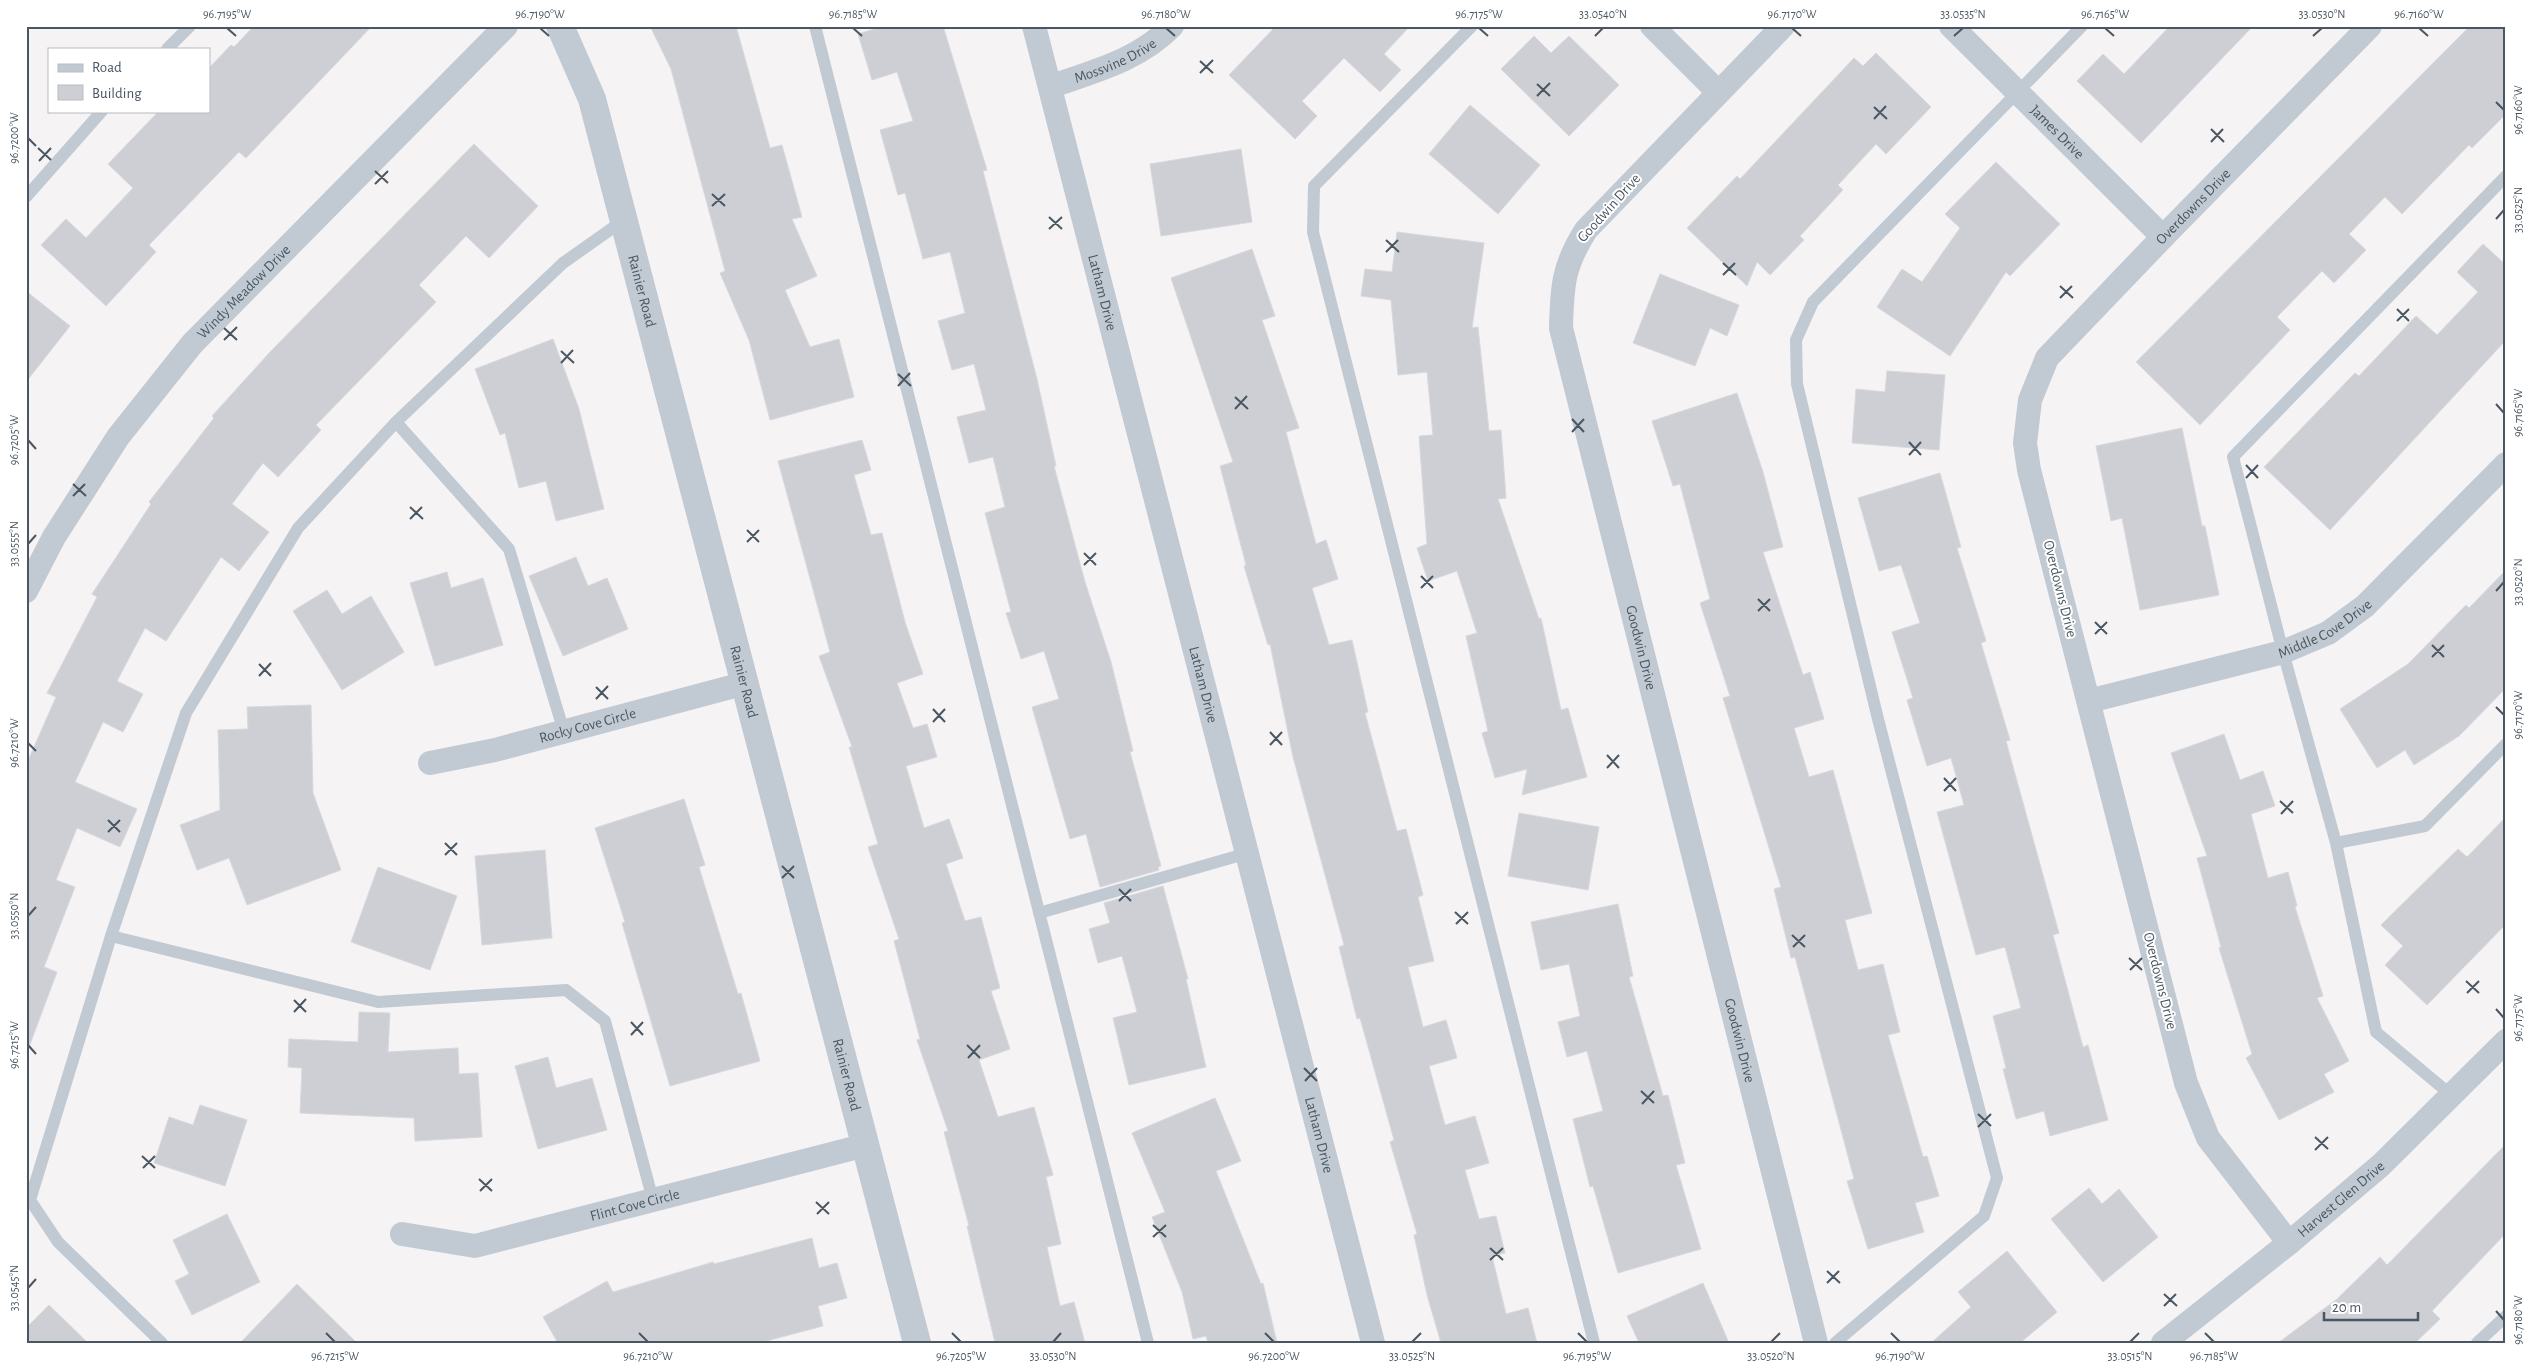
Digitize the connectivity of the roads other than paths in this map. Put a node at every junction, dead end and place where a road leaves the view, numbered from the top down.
1 (190, 26) edge
2 (506, 26) edge
3 (560, 26) edge
4 (815, 26) edge
5 (1034, 26) edge
6 (1172, 26) edge
7 (1472, 26) edge
8 (1652, 26) edge
9 (1783, 26) edge
10 (1951, 26) edge
11 (2082, 26) edge
12 (2370, 26) edge
13 (168, 48) edge
14 (1052, 86) junction
15 (1718, 92) junction
16 (2017, 92) junction
17 (101, 112) edge
18 (2506, 176) edge
19 (26, 197) edge
20 (624, 220) junction
21 (2163, 237) junction
22 (396, 422) junction
23 (2506, 464) edge
24 (26, 591) edge
25 (2283, 652) junction
26 (746, 683) junction
27 (2089, 701) junction
28 (564, 732) junction
29 (2506, 744) edge
30 (430, 763) dead end
31 (2336, 843) junction
32 (1248, 853) junction
33 (1039, 913) junction
34 (111, 936) junction
35 (2506, 1041) edge
36 (2451, 1096) junction
37 (866, 1145) junction
38 (652, 1200) junction
39 (402, 1234) dead end
40 (2289, 1243) junction
41 (2506, 1316) edge
42 (162, 1343) edge
43 (917, 1343) edge
44 (1148, 1343) edge
45 (1373, 1343) edge
46 (1594, 1343) edge
47 (1816, 1343) edge
48 (1835, 1343) edge
49 (2163, 1343) edge
50 (2478, 1343) edge

1 - 13 lane
2 - 24 street, Windy Meadow Drive
3 - 20 street, Rainier Road
4 - 33 lane
5 - 14 street, Latham Drive
6 - 14 street, Mossvine Drive
7 - 46 lane
8 - 15 street
9 - 15 street, Goodwin Drive
10 - 16 street, James Drive
11 - 16 lane
12 - 21 street, Overdowns Drive
14 - 32 street, Latham Drive
15 - 47 street, Goodwin Drive
16 - 21 street, James Drive
16 - 48 lane
17 - 19 lane
18 - 25 lane
20 - 22 lane
20 - 26 street, Rainier Road
21 - 27 street, Overdowns Drive
22 - 28 lane
22 - 34 lane
23 - 25 street, Middle Cove Drive
25 - 27 street, Middle Cove Drive
25 - 31 lane
26 - 28 street, Rocky Cove Circle
26 - 37 street, Rainier Road
27 - 40 street, Overdowns Drive
28 - 30 street, Rocky Cove Circle
29 - 31 lane
31 - 36 lane
32 - 33 lane
32 - 45 street, Latham Drive
33 - 44 lane
34 - 38 lane
34 - 42 lane
35 - 36 street, Harvest Glen Drive
36 - 40 street, Harvest Glen Drive
37 - 38 street, Flint Cove Circle
37 - 43 street, Rainier Road
38 - 39 street, Flint Cove Circle
40 - 49 street, Harvest Glen Drive
41 - 50 lane

